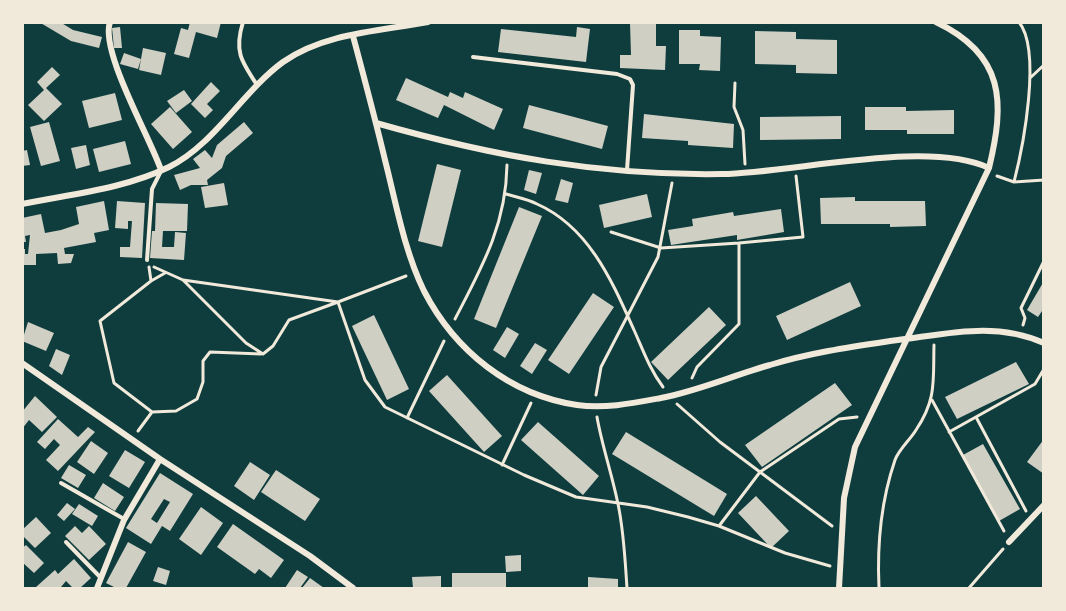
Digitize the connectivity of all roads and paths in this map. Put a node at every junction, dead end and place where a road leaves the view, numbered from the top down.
1 (110, 22) edge
2 (243, 22) edge
3 (428, 22) edge
4 (936, 22) edge
5 (1019, 22) edge
6 (353, 36) junction
7 (473, 57) dead end
8 (1044, 64) edge
9 (1030, 79) junction
10 (735, 83) dead end
11 (257, 85) junction
12 (376, 123) junction
13 (507, 156) junction
14 (795, 166) junction
15 (989, 168) junction
16 (161, 170) junction
17 (627, 171) junction
18 (745, 172) junction
19 (674, 173) junction
20 (1044, 180) edge
21 (1014, 182) junction
22 (506, 194) junction
23 (22, 204) edge
24 (611, 232) dead end
25 (739, 243) junction
26 (661, 248) junction
27 (147, 260) joint
28 (1044, 261) edge
29 (149, 265) junction
30 (165, 273) junction
31 (416, 273) junction
32 (183, 280) junction
33 (151, 281) junction
34 (338, 302) junction
35 (626, 314) junction
36 (449, 330) junction
37 (935, 334) junction
38 (1020, 335) junction
39 (906, 339) junction
40 (1044, 343) edge
41 (263, 354) junction
42 (22, 363) edge
43 (1044, 369) edge
44 (687, 391) junction
45 (535, 393) junction
46 (670, 396) junction
47 (932, 400) junction
48 (595, 405) junction
49 (152, 412) junction
50 (869, 415) junction
51 (407, 417) junction
52 (976, 417) junction
53 (949, 432) junction
54 (132, 440) junction
55 (160, 459) junction
56 (502, 465) junction
57 (760, 472) junction
58 (61, 483) dead end
59 (618, 503) junction
60 (1044, 505) edge
61 (1030, 519) junction
62 (124, 520) junction
63 (719, 526) junction
64 (841, 531) junction
65 (66, 542) dead end
66 (1010, 542) junction
67 (840, 568) junction
68 (101, 578) junction
69 (97, 588) edge
70 (353, 588) edge
71 (627, 588) edge
72 (839, 588) edge
73 (879, 588) edge
74 (969, 588) edge

1 - 16 street
2 - 11 lane
3 - 6 street
4 - 15 street
5 - 9 path
6 - 11 street
6 - 12 street
7 - 17 lane
8 - 9 path
9 - 21 path
10 - 18 path
11 - 16 street
12 - 13 street
12 - 31 street
13 - 17 street
13 - 22 path
14 - 15 street
14 - 18 street
14 - 25 path
15 - 21 path
15 - 39 street
16 - 23 street
16 - 27 lane
17 - 19 street
18 - 19 street
19 - 26 path
20 - 21 path
22 - 35 path
22 - 36 path
24 - 26 path
25 - 26 path
25 - 44 path
26 - 35 path
27 - 29 path
28 - 38 path
29 - 30 path
29 - 33 path
30 - 32 path
30 - 33 path
31 - 34 path
31 - 36 street
32 - 34 path
32 - 41 path
33 - 49 path
34 - 41 path
34 - 51 path
35 - 46 path
35 - 48 path
36 - 45 street
36 - 51 path
37 - 38 street
37 - 39 street
37 - 47 path
38 - 40 street
39 - 44 street
39 - 50 street
41 - 49 path
42 - 54 street
43 - 52 path
44 - 46 street
45 - 48 street
45 - 56 path
46 - 48 street
46 - 57 path
47 - 53 path
47 - 73 path
48 - 59 path
49 - 54 path
50 - 57 path
50 - 64 street
51 - 56 path
52 - 53 path
52 - 61 path
53 - 66 path
54 - 55 street
55 - 62 street
55 - 70 street
56 - 59 path
57 - 63 path
57 - 64 path
58 - 62 lane
59 - 63 path
59 - 71 path
60 - 61 street
61 - 66 street
62 - 68 street
63 - 67 path
64 - 67 street
65 - 68 lane
66 - 74 path
67 - 72 street
68 - 69 street

